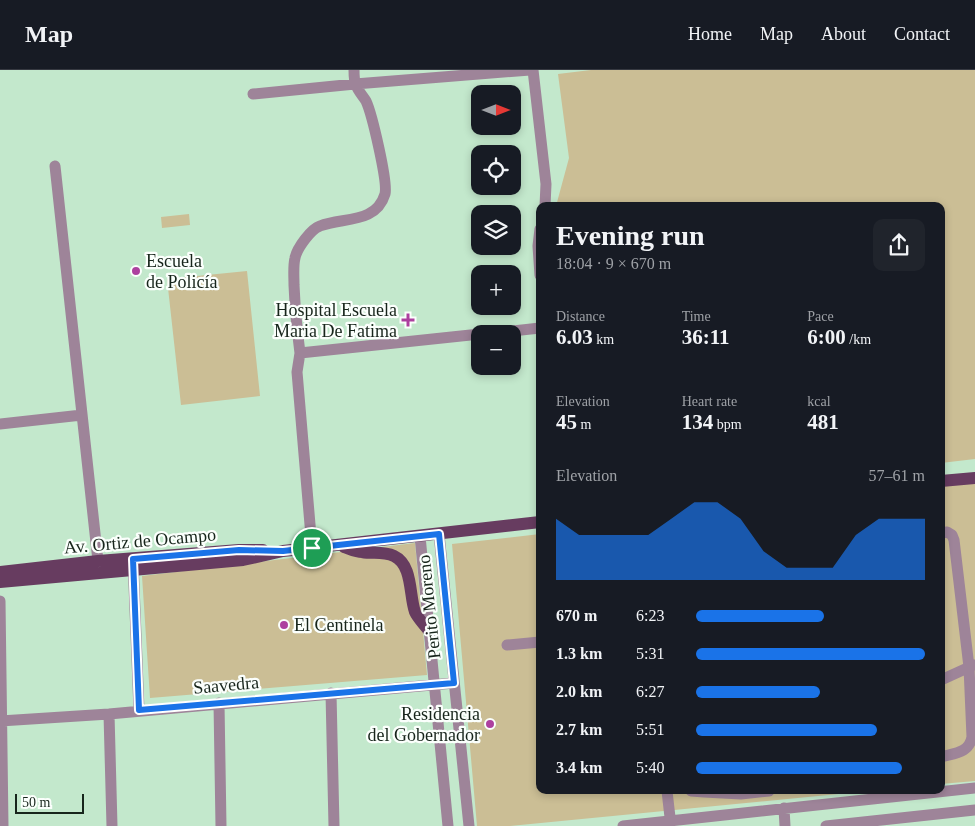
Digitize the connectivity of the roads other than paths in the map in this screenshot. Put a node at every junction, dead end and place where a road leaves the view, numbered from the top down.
1 (354, 70) edge
2 (532, 70) edge
3 (355, 84) junction
4 (254, 94) dead end
5 (55, 166) dead end
6 (545, 202) edge
7 (536, 328) edge
8 (521, 330) edge
9 (471, 335) edge
10 (300, 353) junction
11 (82, 415) junction
12 (0, 424) edge
13 (975, 478) edge
14 (945, 481) edge
15 (536, 522) edge
16 (945, 532) edge
17 (439, 534) junction
18 (420, 536) junction
19 (339, 545) junction
20 (312, 548) junction
21 (98, 561) junction
22 (133, 565) junction
23 (0, 572) edge
24 (0, 582) edge
25 (0, 601) edge
26 (429, 631) junction
27 (536, 642) edge
28 (507, 644) dead end
29 (972, 666) edge
30 (945, 678) edge
31 (454, 683) junction
32 (435, 685) junction
33 (331, 694) junction
34 (219, 703) junction
35 (139, 710) junction
36 (109, 714) junction
37 (1, 721) edge
38 (945, 756) edge
39 (975, 788) edge
40 (945, 790) edge
41 (667, 794) edge
42 (891, 795) edge
43 (784, 808) junction
44 (975, 810) edge
45 (671, 823) edge
46 (890, 823) edge
47 (3, 826) edge
48 (112, 826) edge
49 (221, 826) edge
50 (334, 826) edge
51 (448, 826) edge
52 (469, 826) edge
53 (624, 826) edge
54 (785, 826) edge
55 (826, 826) edge

1 - 3 street
2 - 3 street
2 - 6 street
3 - 4 street
3 - 10 street
5 - 11 street
7 - 8 street
9 - 10 street
10 - 20 street
11 - 12 street
11 - 21 street
13 - 14 main road
15 - 17 main road, Av. Ortiz de Ocampo
16 - 29 street
17 - 18 main road, Av. Ortiz de Ocampo
17 - 31 street, Perito Moreno
18 - 19 main road, Av. Ortiz de Ocampo
18 - 26 street, Perito Moreno
19 - 20 main road, Av. Ortiz de Ocampo
19 - 26 main road
20 - 22 main road, Av. Ortiz de Ocampo
21 - 22 main road, Av. Ortiz de Ocampo
21 - 23 main road, Av. Ortiz de Ocampo
22 - 24 main road, Av. Ortiz de Ocampo
22 - 35 street
25 - 37 street
26 - 32 street, Perito Moreno
27 - 28 street
29 - 30 street
29 - 38 street
31 - 32 street, Saavedra
31 - 52 street, Perito Moreno
32 - 33 street, Saavedra
32 - 51 street, Perito Moreno
33 - 34 street, Saavedra
33 - 50 street
34 - 35 street, Saavedra
34 - 49 street
35 - 36 street, Saavedra
36 - 37 street, Saavedra
36 - 48 street
37 - 47 street
39 - 40 street
41 - 45 street
42 - 43 street
42 - 46 street
43 - 45 street
43 - 54 street
44 - 46 street
45 - 53 street
46 - 55 street

